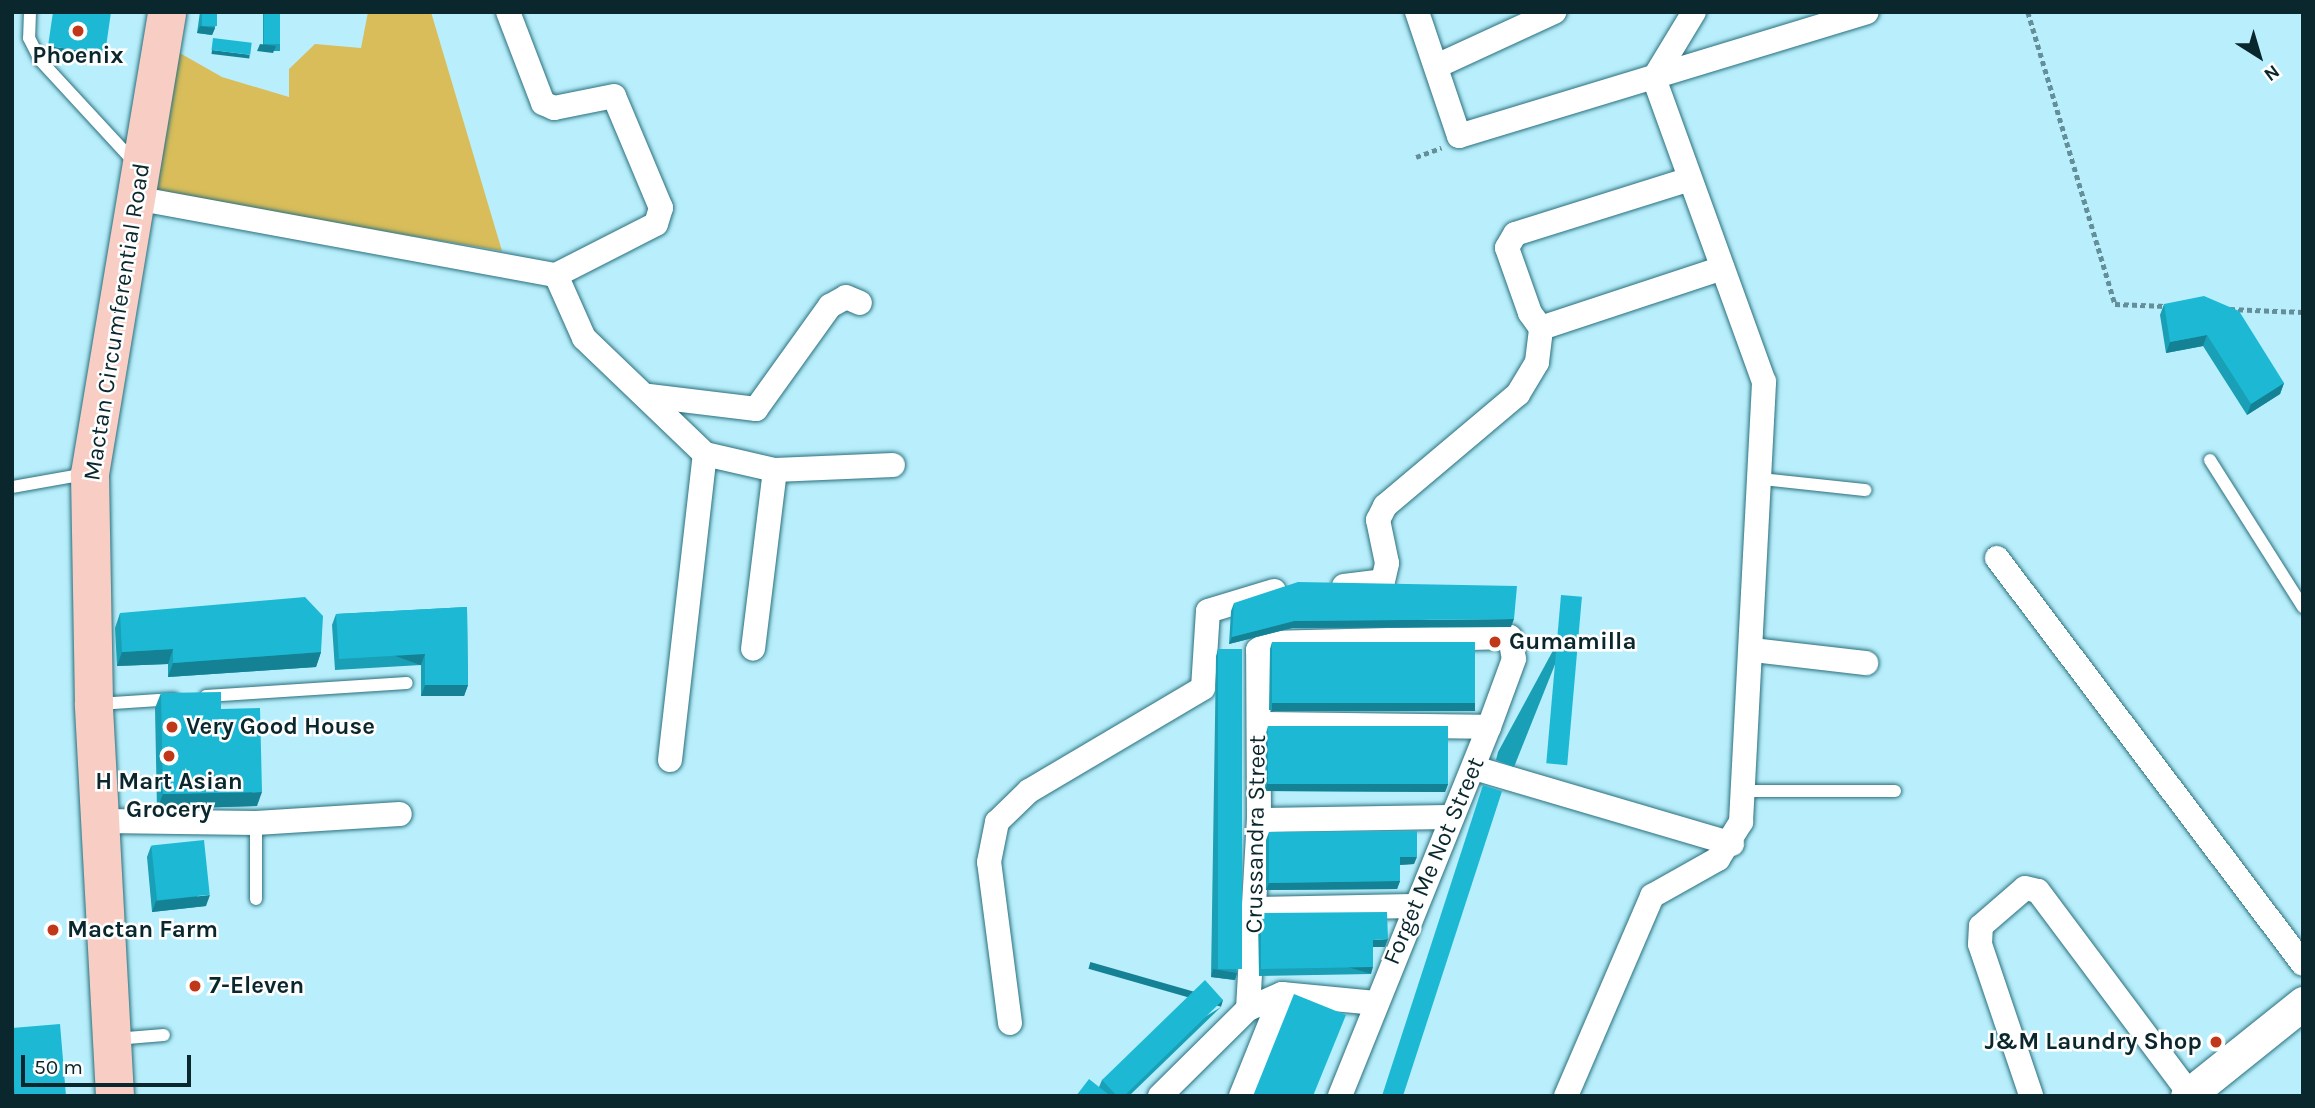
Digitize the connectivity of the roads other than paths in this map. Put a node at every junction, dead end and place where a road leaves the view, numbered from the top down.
1 (30, 12) edge
2 (167, 12) edge
3 (508, 12) edge
4 (1417, 12) edge
5 (1555, 12) edge
6 (1694, 12) edge
7 (1867, 12) edge
8 (1439, 65) junction
9 (1654, 78) junction
10 (1687, 180) junction
11 (138, 183) junction
12 (1722, 268) junction
13 (556, 275) junction
14 (860, 303) dead end
15 (1541, 328) junction
16 (649, 396) junction
17 (705, 454) junction
18 (2210, 460) dead end
19 (893, 465) dead end
20 (775, 470) junction
21 (90, 474) junction
22 (1762, 479) junction
23 (12, 487) edge
24 (1865, 490) dead end
25 (1997, 558) dead end
26 (2303, 607) edge
27 (1497, 636) joint
28 (754, 649) dead end
29 (1753, 650) junction
30 (1866, 663) dead end
31 (407, 683) dead end
32 (94, 704) junction
33 (1259, 724) junction
34 (1489, 727) junction
35 (670, 760) dead end
36 (1474, 768) junction
37 (1744, 791) junction
38 (1895, 791) dead end
39 (400, 814) dead end
40 (1451, 817) junction
41 (1259, 820) junction
42 (102, 821) junction
43 (256, 823) junction
44 (1732, 844) junction
45 (256, 899) dead end
46 (1414, 906) junction
47 (1255, 909) junction
48 (2303, 964) edge
49 (1282, 994) junction
50 (1376, 1003) junction
51 (2303, 1003) edge
52 (1248, 1009) junction
53 (1010, 1023) dead end
54 (163, 1035) dead end
55 (112, 1039) junction
56 (2031, 1095) edge
57 (2189, 1095) edge
58 (115, 1096) edge
59 (1160, 1096) edge
60 (1241, 1096) edge
61 (1340, 1096) edge
62 (1566, 1096) edge

1 - 11 lane
2 - 11 main road, Mactan Circumferential Road
3 - 13 street
4 - 8 street
5 - 8 street
6 - 9 street
7 - 9 street
8 - 9 street
9 - 10 street
10 - 12 street
10 - 15 street
11 - 13 street
11 - 21 main road, Mactan Circumferential Road
12 - 15 street
12 - 22 street
13 - 16 street
14 - 16 street
15 - 53 street
16 - 17 street
17 - 20 street
17 - 35 street
18 - 26 lane
19 - 20 street
20 - 28 street
21 - 23 lane
21 - 32 main road, Mactan Circumferential Road
22 - 24 lane
22 - 29 street
25 - 48 street
27 - 33 street, Crussandra Street
27 - 34 street, Forget Me Not Street
29 - 30 street
29 - 37 street
31 - 32 lane
32 - 42 main road, Mactan Circumferential Road
33 - 34 street
33 - 41 street, Crussandra Street
34 - 36 street, Forget Me Not Street
36 - 40 street, Forget Me Not Street
36 - 44 street
37 - 38 lane
37 - 44 street
39 - 43 street
40 - 41 street
40 - 46 street, Forget Me Not Street
41 - 47 street, Crussandra Street
42 - 43 street
42 - 55 main road, Mactan Circumferential Road
43 - 45 lane
44 - 62 street
46 - 47 street
46 - 50 street, Forget Me Not Street
47 - 52 street, Crussandra Street
49 - 50 street
49 - 52 street
49 - 60 street
50 - 61 street, Forget Me Not Street
51 - 57 main road
52 - 59 street
54 - 55 lane
55 - 58 main road, Mactan Circumferential Road
56 - 57 street

